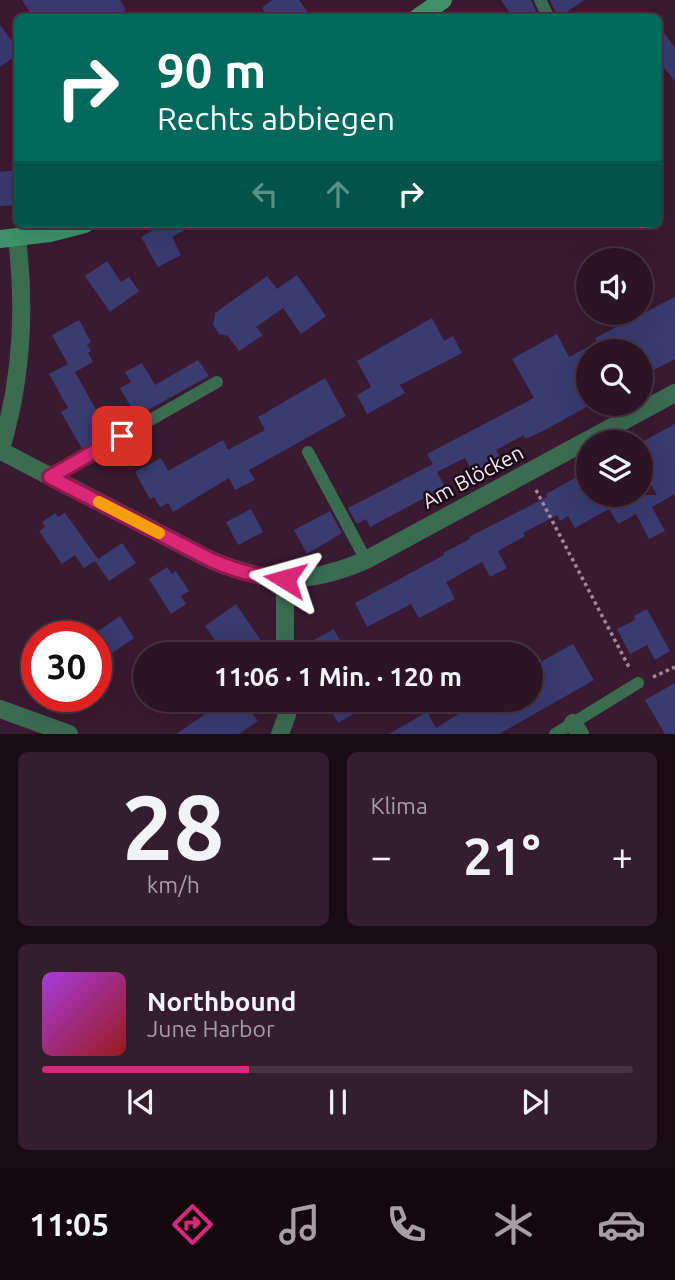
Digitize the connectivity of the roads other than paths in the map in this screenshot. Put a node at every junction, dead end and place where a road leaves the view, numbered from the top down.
1 (443, 0) edge
2 (423, 14) edge
3 (69, 228) edge
4 (8, 238) edge
5 (218, 383) dead end
6 (675, 393) edge
7 (0, 452) edge
8 (308, 452) dead end
9 (50, 477) junction
10 (366, 560) junction
11 (285, 579) junction
12 (285, 642) edge
13 (638, 683) road end
14 (0, 709) edge
15 (287, 712) edge
16 (577, 729) edge
17 (69, 734) edge
18 (280, 734) edge
19 (555, 734) edge

1 - 2 street
3 - 4 street
4 - 7 street
5 - 9 lane
6 - 10 street, Am Blöcken
7 - 9 street, Am Blöcken
8 - 10 lane
9 - 11 street, Am Blöcken
10 - 11 street, Am Blöcken
11 - 12 street
13 - 16 lane
14 - 17 street
15 - 18 street
16 - 19 lane

